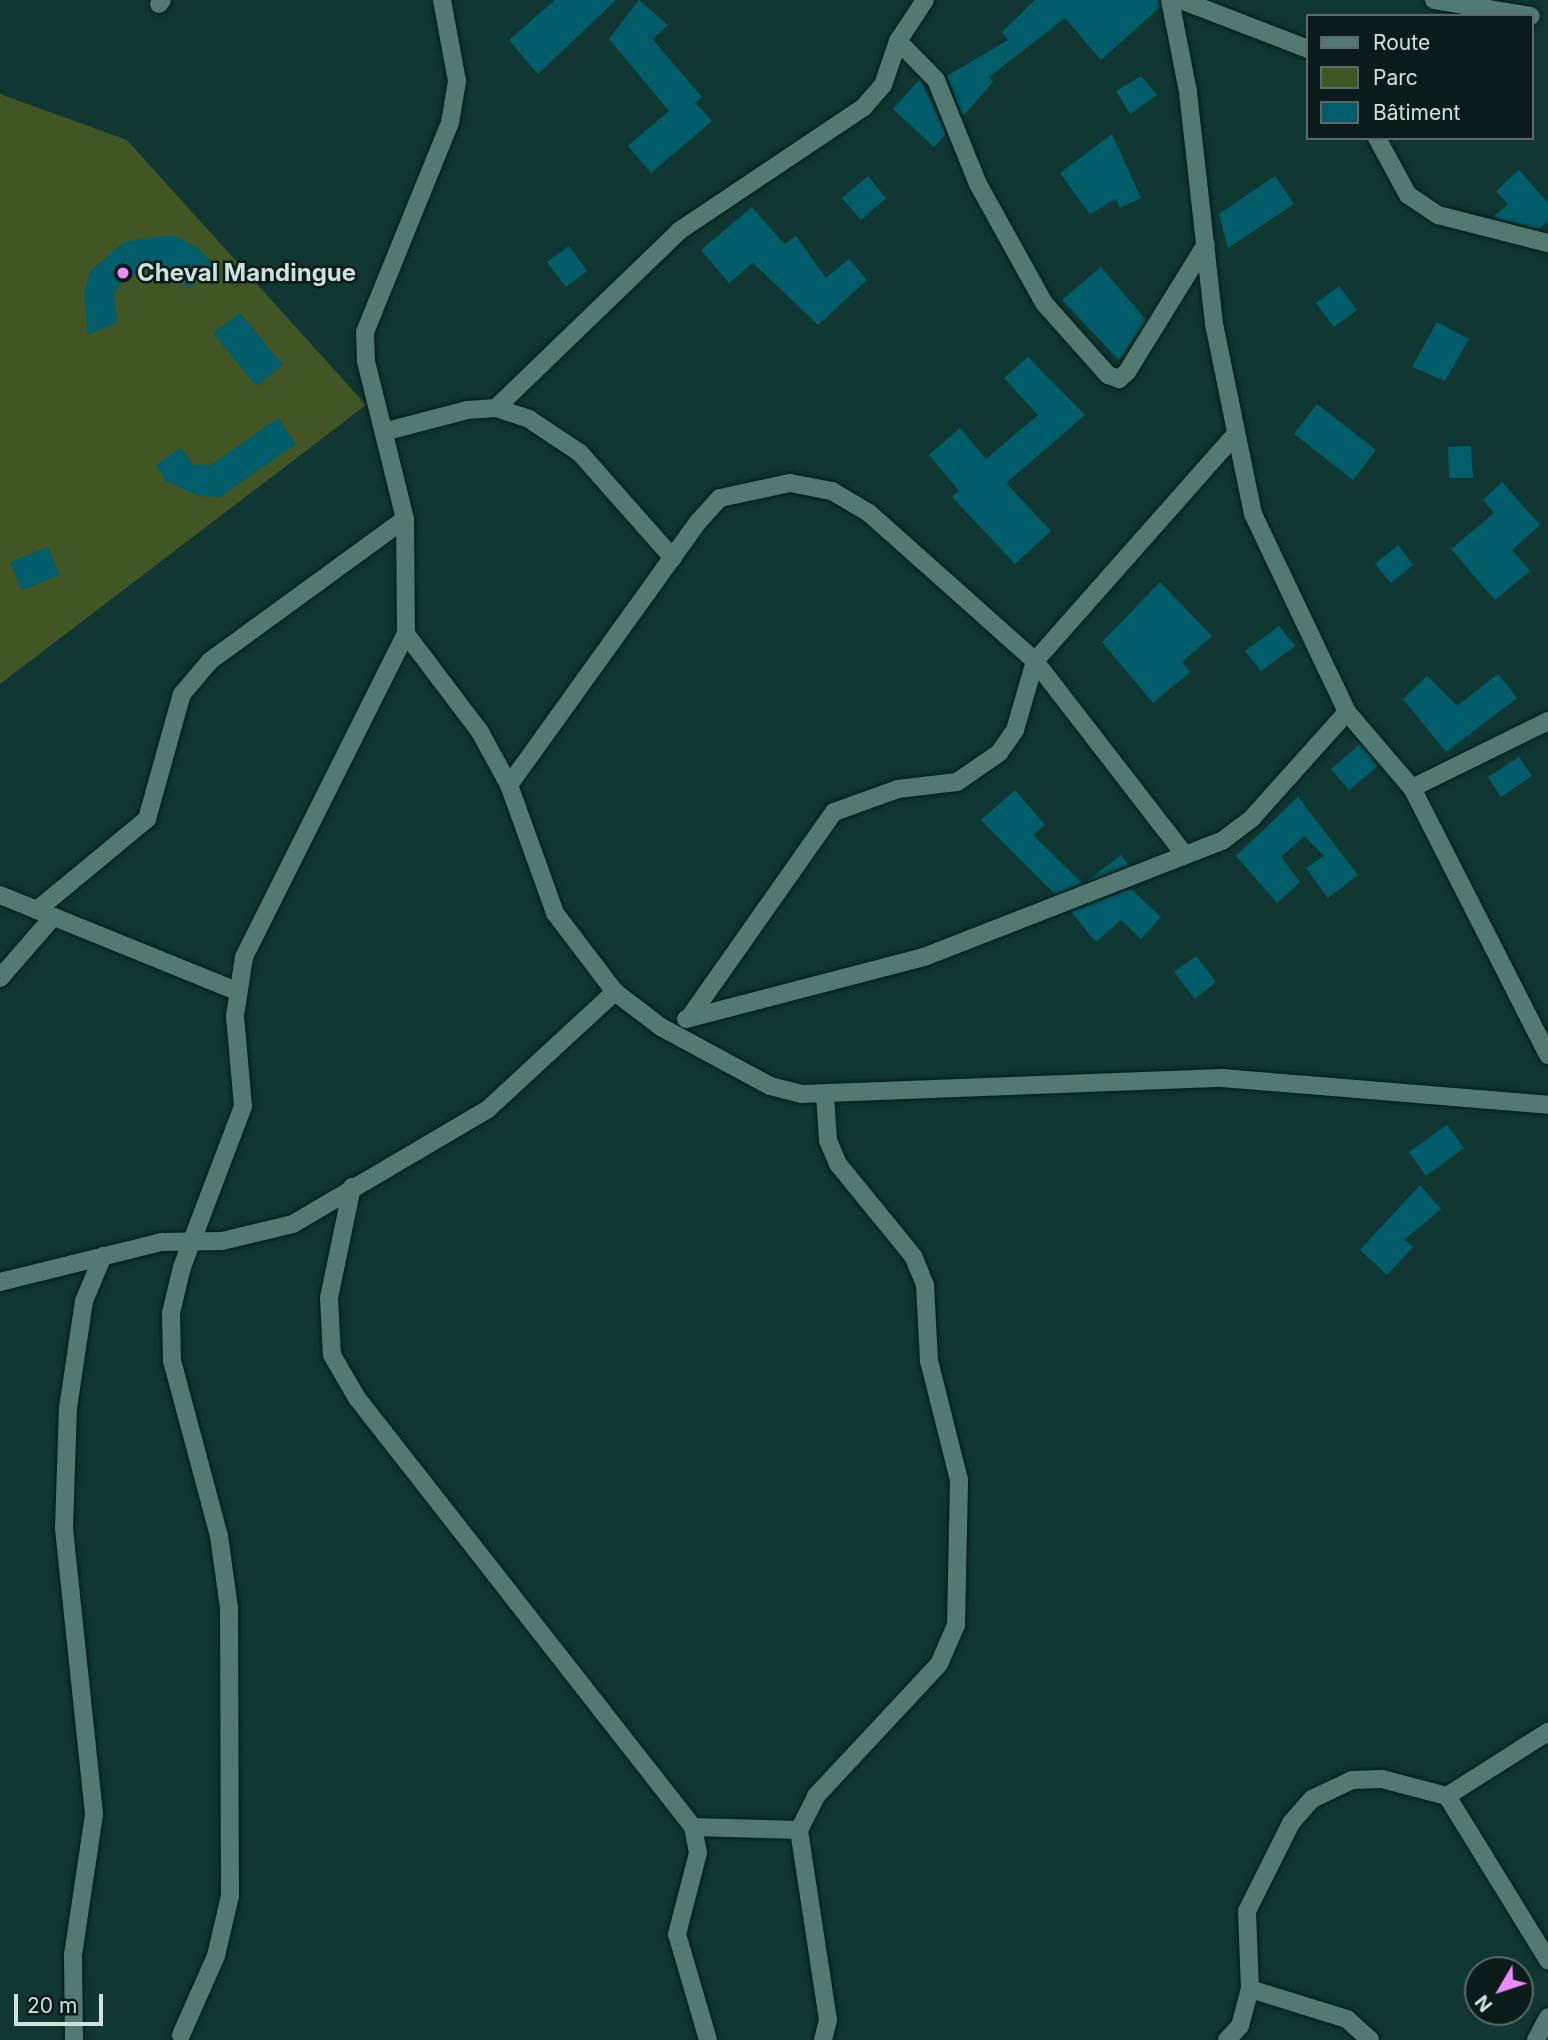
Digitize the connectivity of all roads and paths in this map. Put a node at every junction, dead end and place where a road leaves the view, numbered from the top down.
1 (442, 0) edge
2 (925, 0) edge
3 (1170, 0) edge
4 (1181, 0) edge
5 (1434, 0) edge
6 (1520, 14) edge
7 (898, 41) junction
8 (1306, 48) edge
9 (1378, 140) edge
10 (1548, 243) edge
11 (1206, 244) junction
12 (496, 408) junction
13 (387, 431) junction
14 (1233, 437) junction
15 (405, 519) junction
16 (673, 558) junction
17 (406, 634) junction
18 (1035, 661) junction
19 (1347, 712) junction
20 (1548, 721) edge
21 (509, 785) junction
22 (1412, 788) junction
23 (1184, 854) junction
24 (0, 895) edge
25 (45, 913) junction
26 (0, 978) edge
27 (236, 991) junction
28 (615, 992) junction
29 (689, 1018) junction
30 (661, 1027) junction
31 (1548, 1055) edge
32 (825, 1095) junction
33 (1548, 1105) edge
34 (352, 1187) junction
35 (192, 1242) junction
36 (103, 1256) junction
37 (0, 1282) edge
38 (1548, 1732) edge
39 (1447, 1796) junction
40 (693, 1827) junction
41 (799, 1830) junction
42 (1548, 1960) edge
43 (1250, 1989) junction
44 (1548, 2017) edge
45 (1245, 2033) edge
46 (181, 2035) dead end
47 (74, 2040) edge
48 (708, 2040) edge
49 (823, 2040) edge
50 (1227, 2040) edge
51 (1370, 2040) edge
52 (1536, 2040) edge

1 - 13 street
2 - 7 street
3 - 11 street
4 - 8 street
5 - 6 street
7 - 11 street
7 - 12 street
9 - 10 street
11 - 14 street
12 - 13 street
12 - 16 street
13 - 15 street
14 - 18 street
14 - 19 street
15 - 17 street
15 - 25 street
16 - 18 street
16 - 21 street
17 - 21 street
17 - 27 street
18 - 23 street
18 - 29 street
19 - 22 street
19 - 23 street
20 - 22 street
21 - 28 street
22 - 31 street
23 - 29 street
24 - 25 street
25 - 26 street
25 - 27 street
27 - 35 street
28 - 30 street
28 - 34 street
29 - 30 street
30 - 32 street
32 - 33 street
32 - 41 street
34 - 35 street
34 - 40 street
35 - 36 street
35 - 46 street
36 - 37 street
36 - 47 street
38 - 39 street
39 - 42 street
39 - 43 street
40 - 41 street
40 - 48 street
41 - 49 street
43 - 45 street
43 - 51 street
44 - 52 street
45 - 50 street

